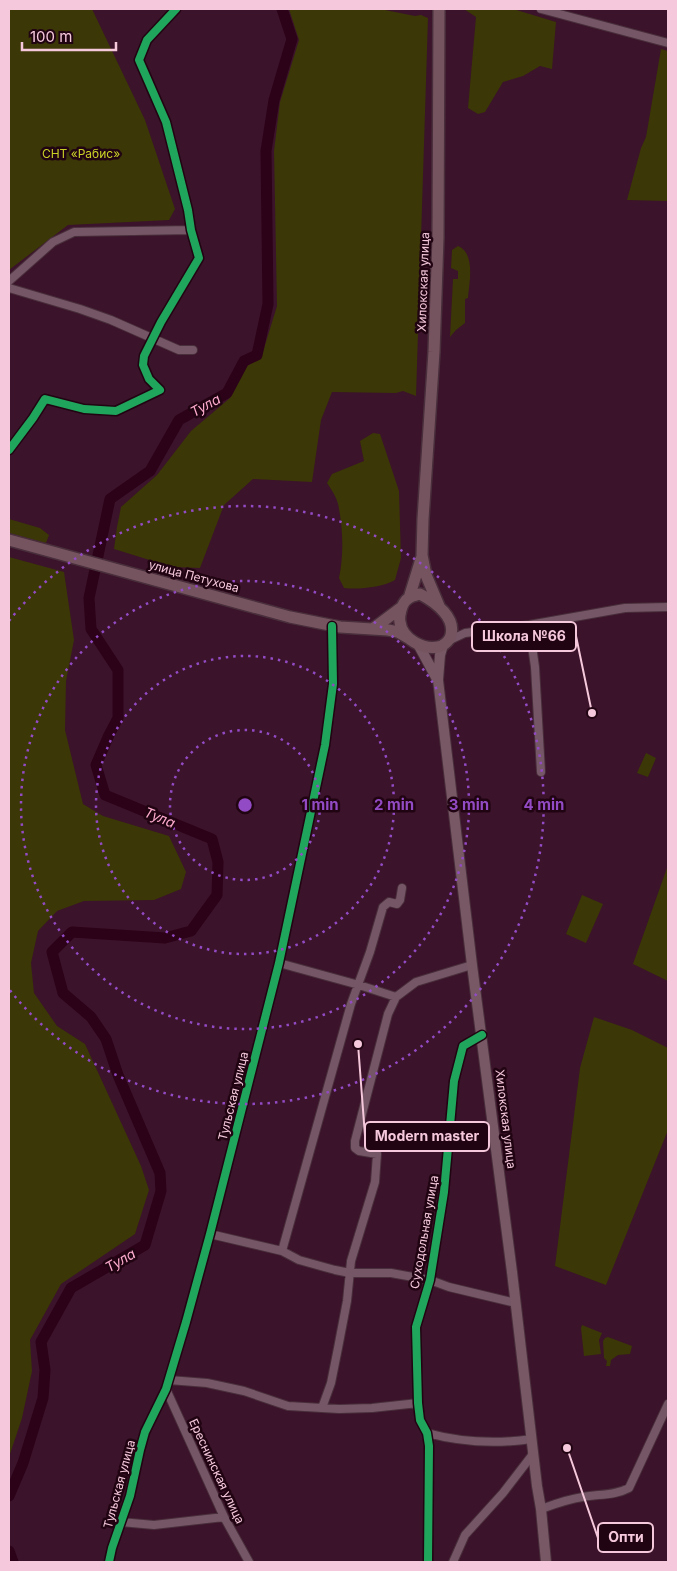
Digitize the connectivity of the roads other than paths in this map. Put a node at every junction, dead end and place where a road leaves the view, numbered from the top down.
1 (176, 9) edge
2 (439, 9) edge
3 (541, 9) edge
4 (668, 43) edge
5 (191, 230) junction
6 (9, 281) edge
7 (9, 288) edge
8 (152, 339) junction
9 (193, 350) dead end
10 (9, 450) edge
11 (9, 540) edge
12 (422, 555) junction
13 (405, 602) junction
14 (439, 606) junction
15 (668, 607) edge
16 (450, 624) junction
17 (529, 625) junction
18 (332, 626) junction
19 (374, 628) junction
20 (465, 633) junction
21 (414, 642) junction
22 (446, 643) junction
23 (438, 680) junction
24 (541, 772) dead end
25 (402, 888) dead end
26 (279, 963) junction
27 (472, 965) junction
28 (359, 985) junction
29 (396, 997) junction
30 (482, 1035) junction
31 (210, 1234) junction
32 (282, 1251) junction
33 (350, 1273) junction
34 (430, 1280) junction
35 (516, 1304) junction
36 (168, 1380) junction
37 (166, 1390) junction
38 (418, 1404) junction
39 (668, 1404) edge
40 (322, 1408) junction
41 (426, 1433) junction
42 (532, 1439) junction
43 (534, 1454) junction
44 (541, 1509) junction
45 (224, 1516) junction
46 (121, 1522) junction
47 (110, 1562) edge
48 (249, 1562) edge
49 (428, 1562) edge
50 (453, 1562) edge
51 (546, 1562) edge

1 - 5 street
2 - 12 highway, Хилокская улица
3 - 4 street
5 - 6 street
5 - 8 street
7 - 8 street
8 - 9 street
8 - 10 street
11 - 18 highway, улица Петухова
12 - 13 highway
12 - 14 highway
13 - 14 highway
13 - 19 highway
13 - 21 highway
14 - 16 highway
15 - 17 street
16 - 20 street
16 - 22 highway
17 - 20 street
17 - 24 street
18 - 19 highway, улица Петухова
18 - 26 street, Тульская улица
19 - 21 highway, улица Петухова
20 - 22 street
21 - 22 highway
21 - 23 main road
22 - 23 main road
23 - 27 main road, Хилокская улица
25 - 28 street
26 - 28 street
26 - 31 street, Тульская улица
27 - 29 street
27 - 30 main road, Хилокская улица
28 - 29 street
28 - 32 street
29 - 33 street
30 - 34 street, Суходольная улица
30 - 35 main road, Хилокская улица
31 - 32 street
31 - 36 street, Тульская улица
32 - 33 street
33 - 34 street
33 - 40 street
34 - 35 street
34 - 38 street, Суходольная улица
35 - 42 main road, Хилокская улица
36 - 37 street, Тульская улица
36 - 40 street
37 - 45 street, Ереснинская улица
37 - 46 street, Тульская улица
38 - 40 street
38 - 41 street, Суходольная улица
39 - 44 street
41 - 42 street
41 - 49 street, Суходольная улица
42 - 43 main road, Хилокская улица
43 - 44 main road, Хилокская улица
43 - 50 street
44 - 51 main road, Хилокская улица
45 - 46 street
45 - 48 street, Ереснинская улица
46 - 47 street, Тульская улица

